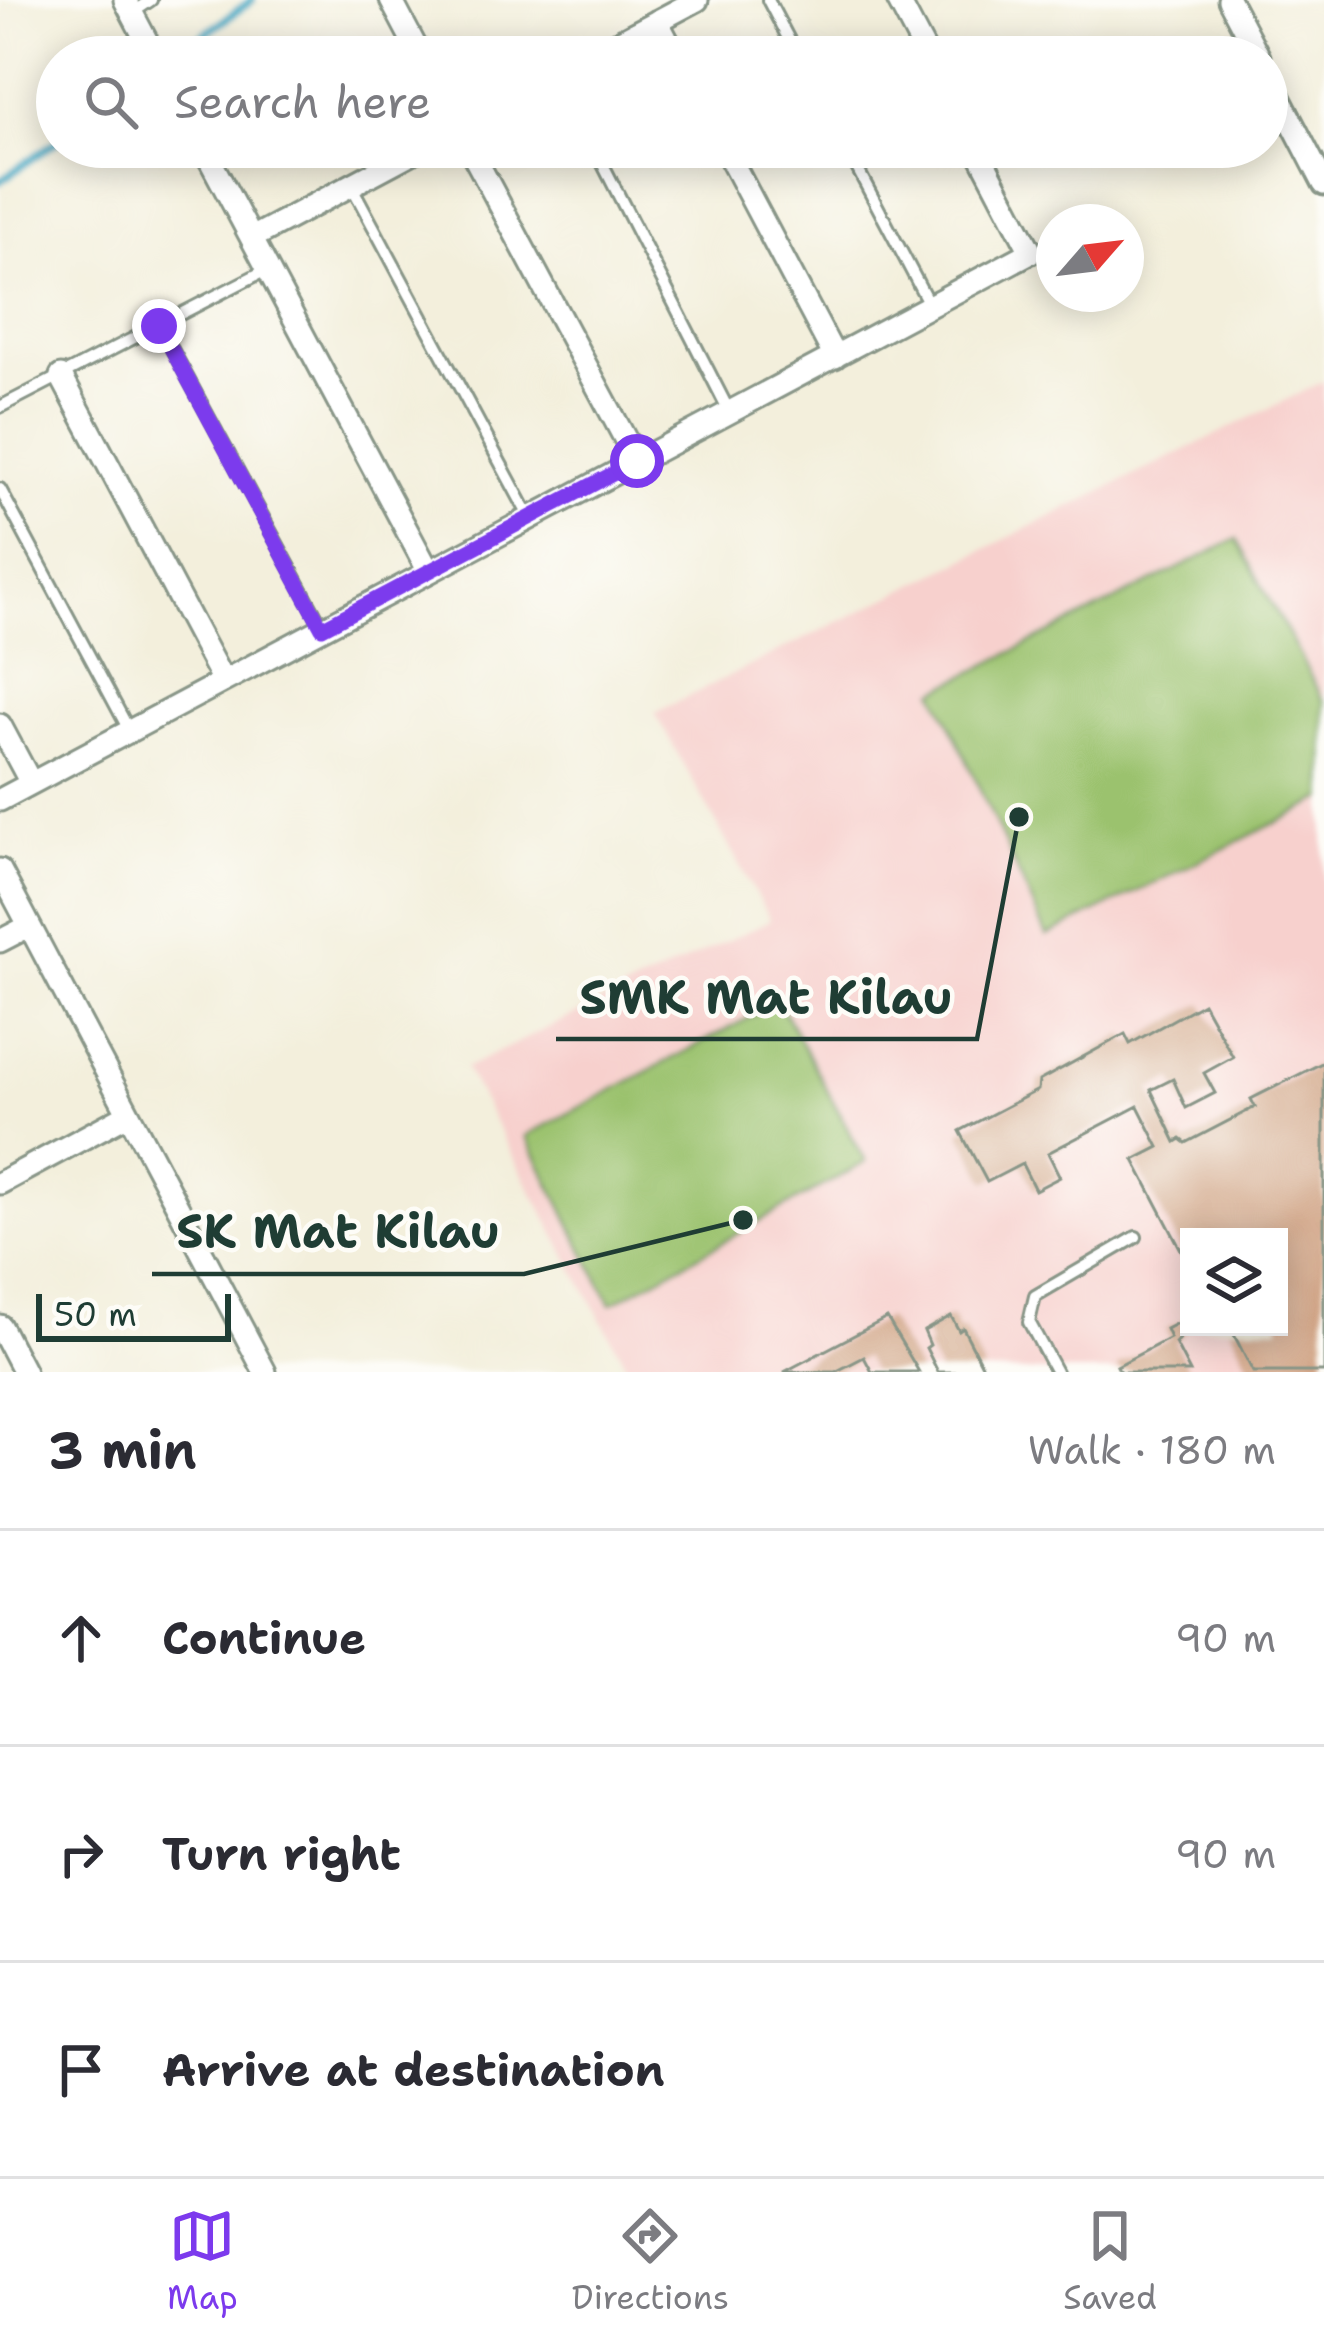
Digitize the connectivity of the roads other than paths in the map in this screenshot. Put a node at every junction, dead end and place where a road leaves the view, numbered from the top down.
1 (391, 0) edge
2 (697, 0) edge
3 (768, 0) edge
4 (898, 0) edge
5 (1229, 0) edge
6 (136, 4) edge
7 (657, 21) junction
8 (148, 36) edge
9 (410, 36) edge
10 (629, 36) edge
11 (665, 36) edge
12 (787, 36) edge
13 (917, 36) edge
14 (1247, 36) edge
15 (1288, 115) edge
16 (214, 168) edge
17 (383, 168) edge
18 (480, 168) edge
19 (605, 168) edge
20 (735, 168) edge
21 (857, 168) edge
22 (987, 168) edge
23 (1324, 184) edge
24 (351, 185) junction
25 (252, 238) junction
26 (268, 269) junction
27 (930, 306) junction
28 (159, 326) junction
29 (835, 357) junction
30 (61, 376) junction
31 (0, 407) edge
32 (730, 412) junction
33 (637, 461) junction
34 (0, 489) edge
35 (530, 518) junction
36 (428, 572) junction
37 (322, 628) junction
38 (223, 681) junction
39 (0, 724) edge
40 (130, 730) junction
41 (31, 783) junction
42 (0, 800) edge
43 (0, 870) edge
44 (28, 926) junction
45 (0, 941) edge
46 (128, 1114) junction
47 (0, 1183) edge
48 (1136, 1237) dead end
49 (0, 1326) edge
50 (24, 1372) edge
51 (265, 1372) edge
52 (1056, 1372) edge

1 - 9 street
2 - 7 street
3 - 12 lane
4 - 13 street
5 - 14 street
6 - 8 street
7 - 10 street
7 - 11 street
15 - 23 street
16 - 25 street
17 - 24 street
18 - 33 street
19 - 32 lane
20 - 29 street
21 - 27 lane
22 - 27 street
24 - 25 street
24 - 35 lane
25 - 26 street
26 - 28 lane
26 - 36 street
27 - 29 street
28 - 30 lane
28 - 37 lane
29 - 32 street
30 - 31 lane
30 - 38 street
32 - 33 street
33 - 35 street
34 - 40 lane
35 - 36 street
36 - 37 street
37 - 38 street
38 - 40 street
39 - 41 street
40 - 41 street
41 - 42 street
43 - 44 street
44 - 45 street
44 - 46 street
46 - 47 street
46 - 51 street
48 - 52 lane
49 - 50 street

